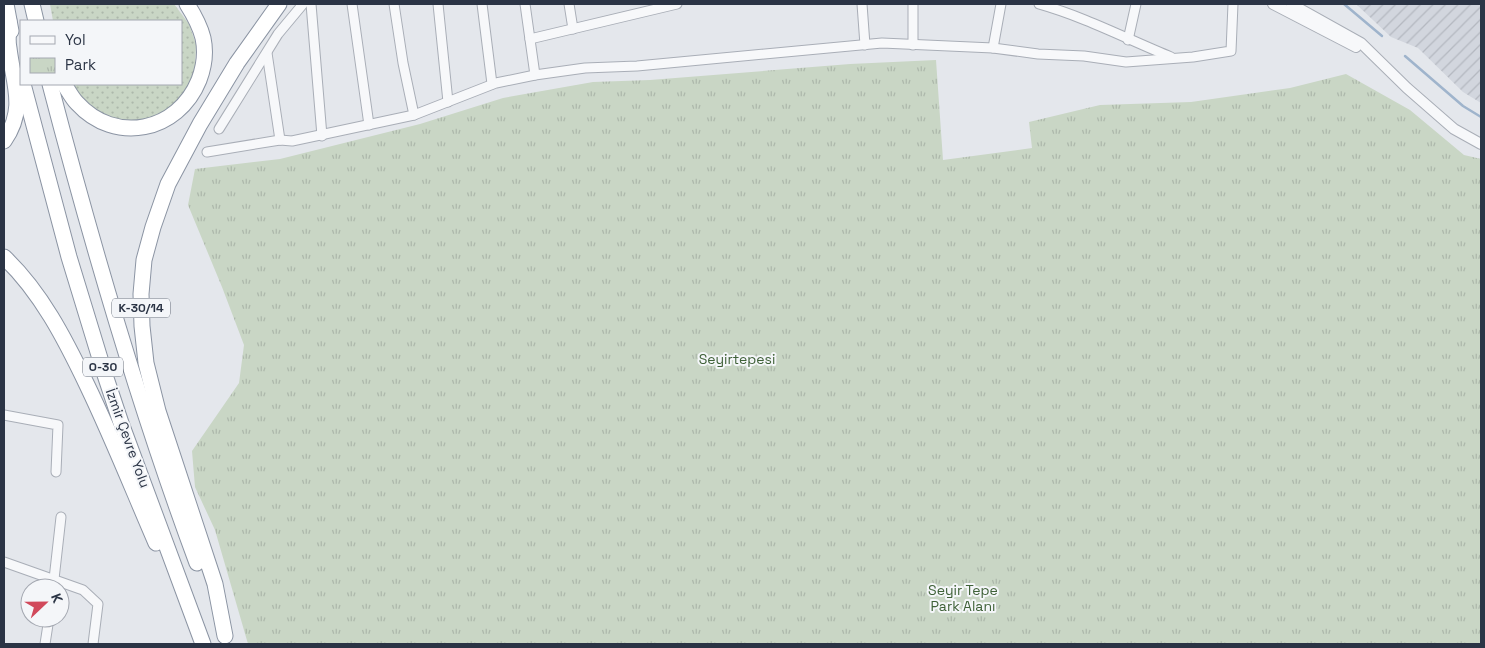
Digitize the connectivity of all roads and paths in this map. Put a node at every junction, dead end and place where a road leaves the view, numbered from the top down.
1 (6, 4) edge
2 (32, 4) edge
3 (187, 4) edge
4 (279, 4) edge
5 (303, 4) edge
6 (311, 4) edge
7 (352, 4) edge
8 (394, 4) edge
9 (438, 4) edge
10 (482, 4) edge
11 (526, 4) edge
12 (569, 4) edge
13 (677, 4) edge
14 (862, 4) edge
15 (913, 4) edge
16 (1001, 4) edge
17 (1039, 4) edge
18 (1136, 4) edge
19 (1233, 4) edge
20 (1273, 4) edge
21 (1291, 4) edge
22 (36, 20) edge
23 (9, 21) junction
24 (573, 29) junction
25 (530, 38) junction
26 (1128, 40) junction
27 (912, 44) junction
28 (866, 45) junction
29 (993, 48) junction
30 (1371, 52) junction
31 (267, 53) junction
32 (1174, 58) junction
33 (20, 71) edge
34 (534, 75) junction
35 (492, 84) junction
36 (23, 85) edge
37 (50, 85) edge
38 (65, 85) edge
39 (448, 102) junction
40 (414, 115) junction
41 (369, 125) junction
42 (219, 129) dead end
43 (322, 136) junction
44 (280, 140) junction
45 (4, 141) edge
46 (1481, 144) edge
47 (207, 152) dead end
48 (4, 257) edge
49 (4, 415) edge
50 (56, 472) dead end
51 (61, 517) dead end
52 (4, 562) edge
53 (40, 578) edge
54 (55, 578) edge
55 (70, 587) edge
56 (47, 628) edge
57 (226, 640) edge
58 (44, 644) edge
59 (93, 644) edge
60 (197, 644) edge
61 (204, 644) edge

1 - 23 highway
2 - 22 highway
3 - 38 highway
4 - 57 highway, K-30/14
5 - 31 street
6 - 43 street
7 - 41 street
8 - 40 street
9 - 39 street
10 - 35 street
11 - 25 street
12 - 24 street
13 - 24 street
14 - 28 street
15 - 27 street
16 - 29 street
17 - 26 street
18 - 26 street
19 - 32 street
20 - 30 street
21 - 30 street
23 - 33 highway
23 - 45 highway
24 - 25 street
25 - 34 street
26 - 32 street
27 - 28 street
27 - 29 street
28 - 34 street
29 - 32 street
30 - 46 street
31 - 42 street
31 - 44 street
34 - 35 street
35 - 39 street
36 - 61 highway, İzmir Çevre Yolu / O-30
37 - 57 highway, İzmir Çevre Yolu / O-30
39 - 40 street
40 - 41 street
41 - 43 street
43 - 44 street
44 - 47 street
48 - 60 highway
49 - 50 street
51 - 54 street
52 - 53 street
55 - 59 street
56 - 58 street

